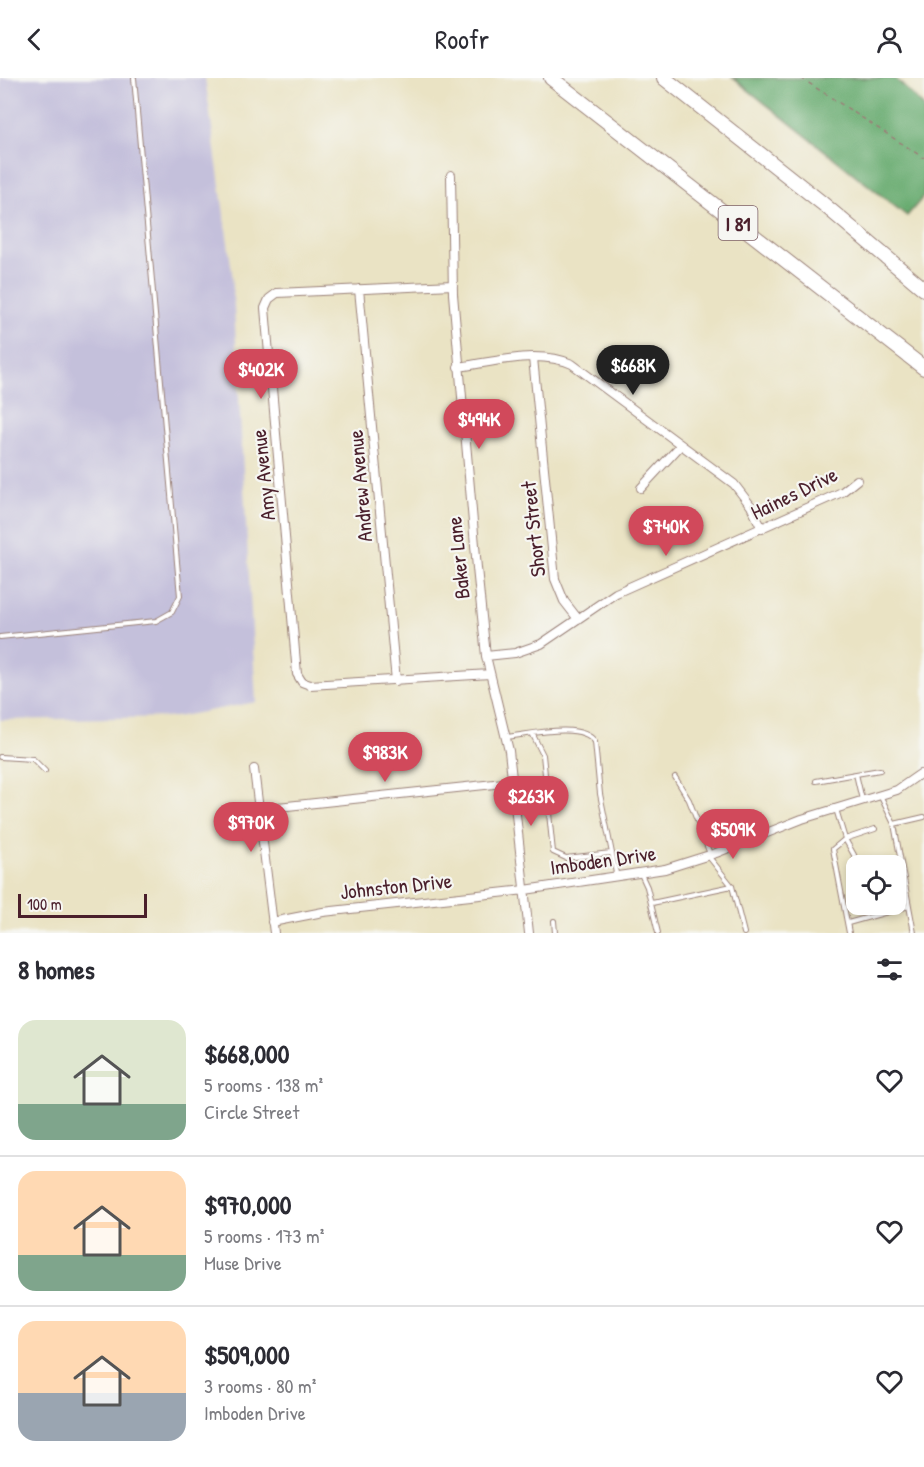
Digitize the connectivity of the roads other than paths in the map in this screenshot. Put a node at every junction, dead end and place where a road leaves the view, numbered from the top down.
1 (134, 78) edge
2 (551, 78) edge
3 (663, 78) edge
4 (451, 176) dead end
5 (453, 285) junction
6 (360, 289) junction
7 (924, 289) edge
8 (533, 358) junction
9 (458, 366) junction
10 (924, 368) edge
11 (681, 445) junction
12 (857, 480) dead end
13 (641, 488) dead end
14 (762, 529) junction
15 (578, 619) junction
16 (0, 637) edge
17 (486, 656) junction
18 (490, 674) junction
19 (396, 681) junction
20 (533, 734) junction
21 (506, 737) junction
22 (0, 756) edge
23 (254, 769) dead end
24 (880, 770) dead end
25 (45, 771) dead end
26 (856, 774) junction
27 (675, 777) dead end
28 (922, 777) edge
29 (816, 781) dead end
30 (513, 782) junction
31 (880, 795) junction
32 (862, 800) junction
33 (836, 808) junction
34 (259, 809) junction
35 (924, 817) edge
36 (894, 824) junction
37 (875, 830) dead end
38 (844, 839) junction
39 (610, 853) junction
40 (710, 855) junction
41 (854, 855) edge
42 (641, 874) junction
43 (617, 878) junction
44 (732, 886) junction
45 (525, 890) junction
46 (652, 903) junction
47 (909, 906) junction
48 (554, 921) dead end
49 (272, 922) junction
50 (848, 923) junction
51 (274, 933) edge
52 (529, 933) edge
53 (555, 933) edge
54 (658, 933) edge
55 (744, 933) edge
56 (849, 933) edge
57 (914, 933) edge

1 - 16 lane
2 - 10 highway, I 81
3 - 7 highway
4 - 5 street, Baker Lane
5 - 6 street, Amy Avenue
5 - 9 street, Baker Lane
6 - 19 street, Andrew Avenue
6 - 19 street, Amy Avenue
8 - 9 street
8 - 11 street
8 - 15 street, Short Street
9 - 17 street, Baker Lane
11 - 13 street
11 - 14 street
12 - 14 street, Haines Drive
14 - 15 street, Haines Drive
15 - 17 street, Haines Drive
17 - 18 street, Baker Lane
18 - 19 street
18 - 21 street, Baker Lane
20 - 21 lane
20 - 39 lane
20 - 39 lane
21 - 30 street, Baker Lane
22 - 25 lane
23 - 34 street
24 - 26 lane
26 - 29 lane
26 - 32 lane
27 - 40 lane
28 - 31 street, Imboden Drive
30 - 34 street
30 - 45 street, Baker Lane
31 - 32 street, Imboden Drive
31 - 36 lane
32 - 33 street, Imboden Drive
33 - 38 lane
33 - 40 street, Imboden Drive
34 - 49 street
35 - 36 lane
36 - 47 lane
37 - 38 lane
38 - 41 lane
38 - 50 lane
39 - 43 lane
40 - 42 street, Imboden Drive
40 - 44 lane
42 - 43 street, Imboden Drive
42 - 46 lane
43 - 45 street, Imboden Drive
44 - 46 lane
44 - 55 lane
45 - 49 street, Johnston Drive
45 - 52 street, Baker Lane
46 - 54 lane
47 - 50 lane
47 - 57 lane
48 - 53 lane
49 - 51 street
50 - 56 lane

